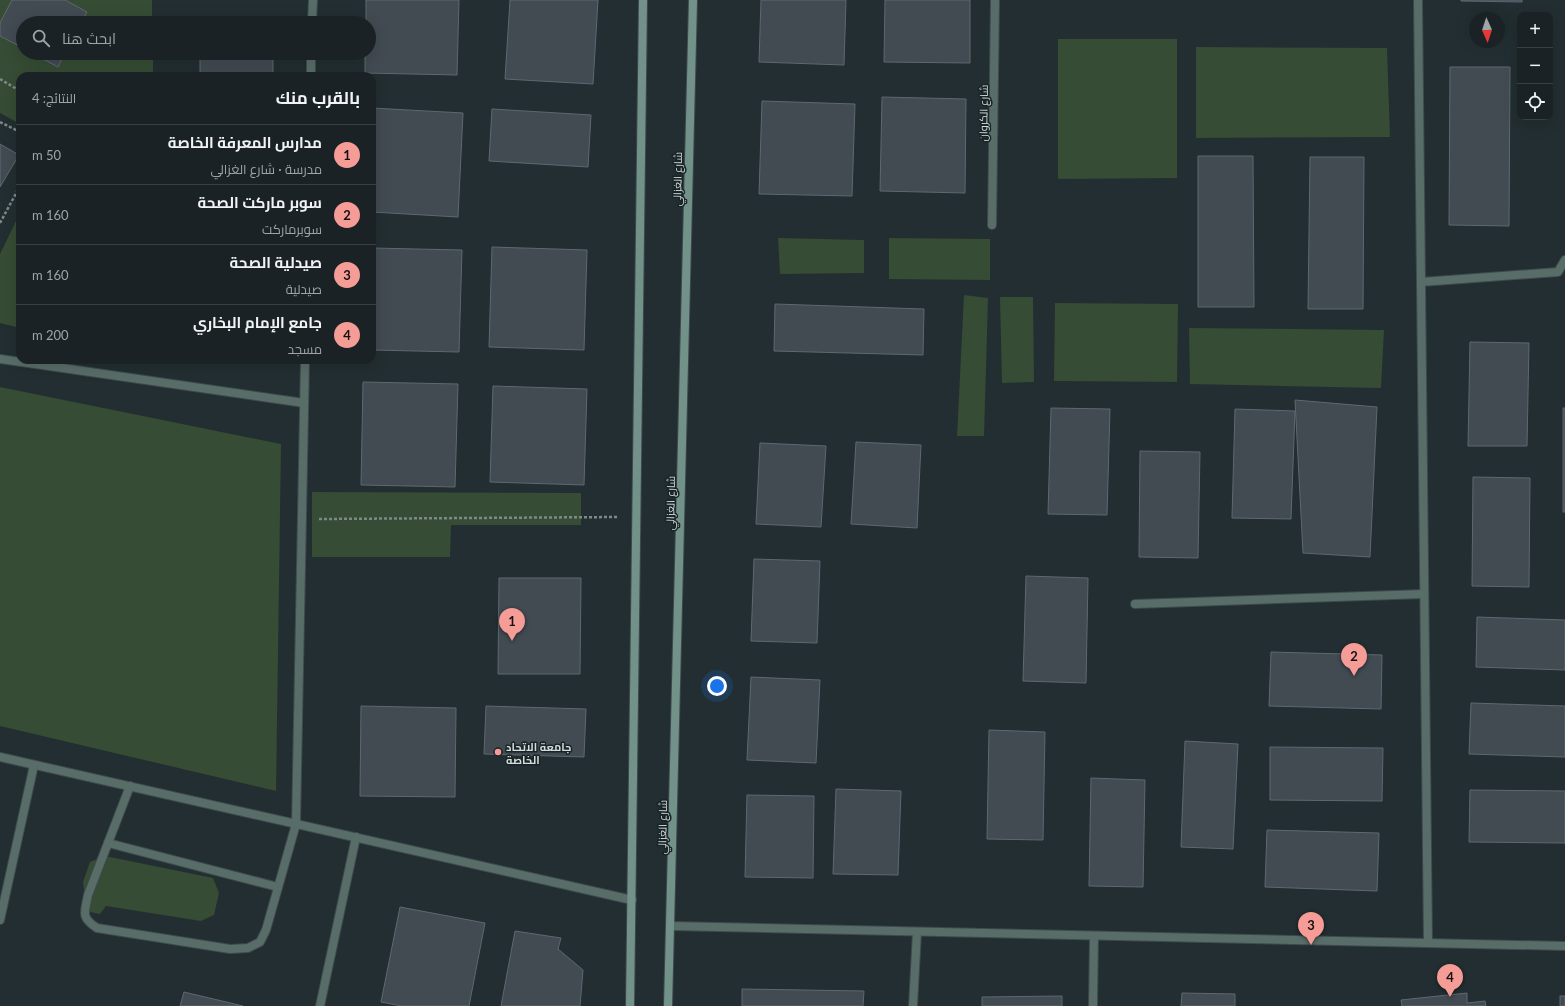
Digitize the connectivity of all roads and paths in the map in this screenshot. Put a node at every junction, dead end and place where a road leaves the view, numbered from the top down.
1 (312, 0) edge
2 (643, 0) edge
3 (693, 0) edge
4 (996, 0) edge
5 (1418, 0) edge
6 (312, 16) edge
7 (311, 60) edge
8 (311, 72) edge
9 (0, 79) edge
10 (16, 89) edge
11 (0, 122) edge
12 (16, 130) edge
13 (16, 193) edge
14 (0, 223) edge
15 (992, 226) dead end
16 (1565, 260) edge
17 (1421, 282) junction
18 (0, 359) edge
19 (16, 361) edge
20 (35, 364) edge
21 (305, 364) edge
22 (304, 402) junction
23 (637, 517) junction
24 (302, 519) junction
25 (1424, 594) junction
26 (1135, 604) dead end
27 (0, 757) edge
28 (34, 765) junction
29 (130, 786) junction
30 (296, 824) junction
31 (356, 837) junction
32 (108, 843) junction
33 (278, 887) junction
34 (632, 900) junction
35 (0, 920) edge
36 (671, 926) junction
37 (917, 932) junction
38 (1094, 936) junction
39 (1428, 943) junction
40 (1565, 946) edge
41 (320, 1006) edge
42 (630, 1006) edge
43 (668, 1006) edge
44 (912, 1006) edge
45 (1093, 1006) edge

1 - 6 street
2 - 23 main road
3 - 36 main road, شارع الغزالي
4 - 15 street, شارع الكروان
5 - 17 street
7 - 8 street
9 - 10 path
11 - 12 path
13 - 14 path
16 - 17 street
17 - 25 street
18 - 19 street
20 - 22 street
21 - 22 street
22 - 24 street
23 - 24 path
23 - 34 main road
24 - 30 street
25 - 26 street
25 - 39 street
27 - 28 street
28 - 29 street
28 - 35 street
29 - 30 street
29 - 32 street
30 - 31 street
30 - 33 street
31 - 34 street
31 - 41 street
32 - 33 street
32 - 33 street
34 - 42 main road
36 - 37 street
36 - 43 main road, شارع الغزالي
37 - 38 street
37 - 44 street
38 - 39 street
38 - 45 street
39 - 40 street

